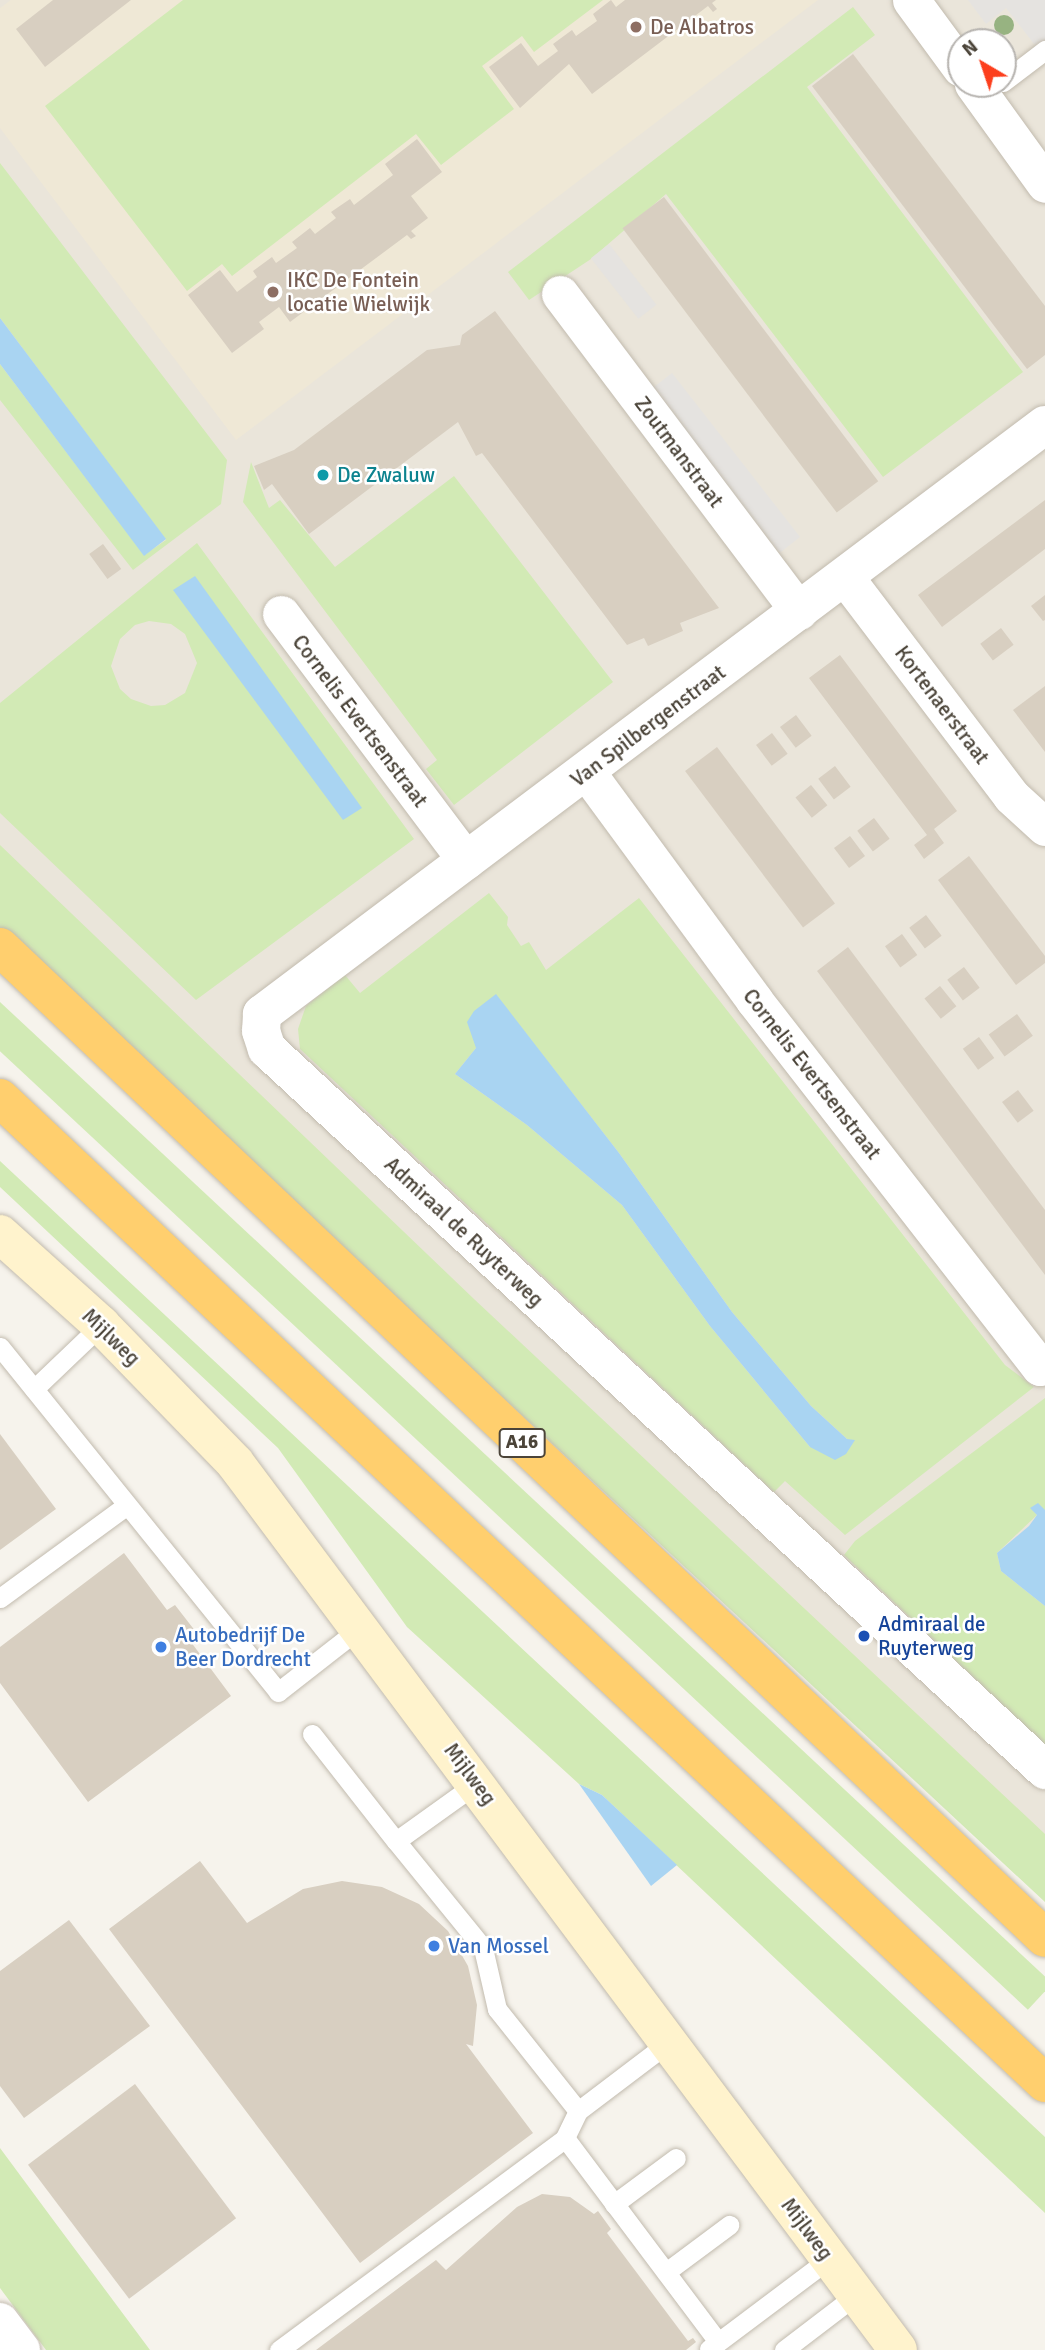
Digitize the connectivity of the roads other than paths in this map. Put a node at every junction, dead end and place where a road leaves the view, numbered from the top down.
1 (911, 0) edge
2 (947, 49) edge
3 (1045, 50) edge
4 (1017, 69) edge
5 (996, 98) edge
6 (1045, 184) edge
7 (560, 294) dead end
8 (1045, 425) edge
9 (845, 577) junction
10 (799, 611) junction
11 (281, 614) dead end
12 (586, 771) junction
13 (1045, 827) edge
14 (466, 860) junction
15 (0, 947) edge
16 (261, 1031) joint
17 (0, 1098) edge
18 (0, 1234) edge
19 (101, 1325) junction
20 (0, 1347) edge
21 (1045, 1364) edge
22 (34, 1389) junction
23 (127, 1505) junction
24 (0, 1598) edge
25 (360, 1628) junction
26 (312, 1734) dead end
27 (1045, 1770) edge
28 (477, 1783) junction
29 (396, 1841) junction
30 (1045, 1938) edge
31 (669, 2042) junction
32 (1045, 2083) edge
33 (578, 2111) junction
34 (565, 2138) junction
35 (677, 2158) dead end
36 (614, 2204) junction
37 (729, 2225) dead end
38 (829, 2259) junction
39 (666, 2272) junction
40 (856, 2295) junction
41 (0, 2322) edge
42 (713, 2346) edge
43 (21, 2350) edge
44 (279, 2350) edge
45 (784, 2350) edge
46 (898, 2350) edge

1 - 2 street
3 - 4 lane
5 - 6 street
7 - 10 street, Zoutmanstraat
8 - 9 street, Van Spilbergenstraat
9 - 10 street, Van Spilbergenstraat
9 - 13 street, Kortenaerstraat
10 - 12 street, Van Spilbergenstraat
11 - 14 street, Cornelis Evertsenstraat
12 - 14 street, Van Spilbergenstraat
12 - 21 street, Cornelis Evertsenstraat
14 - 16 street, Van Spilbergenstraat
15 - 30 highway, A16
16 - 27 street, Admiraal de Ruyterweg
17 - 32 highway
18 - 19 main road, Mijlweg
19 - 22 lane
19 - 25 main road, Mijlweg
20 - 22 lane
22 - 23 lane
23 - 24 lane
23 - 25 lane
25 - 28 main road, Mijlweg
26 - 29 lane
28 - 29 lane
28 - 31 main road, Mijlweg
29 - 33 lane
31 - 33 lane
31 - 38 main road, Mijlweg
33 - 34 lane
34 - 36 lane
34 - 44 lane
35 - 36 lane
36 - 39 lane
37 - 39 lane
38 - 40 main road, Mijlweg
38 - 42 lane
39 - 42 lane
40 - 45 lane
40 - 46 main road, Mijlweg
41 - 43 street

